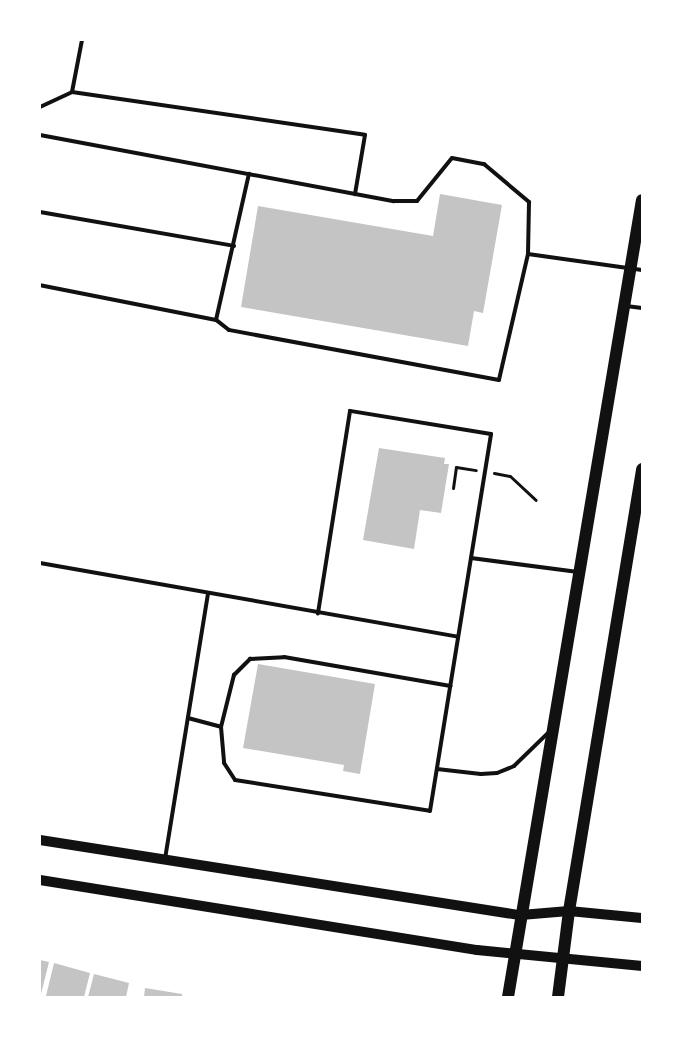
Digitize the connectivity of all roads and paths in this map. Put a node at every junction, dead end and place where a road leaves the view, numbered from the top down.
1 (82, 40) edge
2 (72, 92) junction
3 (40, 107) edge
4 (40, 135) edge
5 (249, 174) junction
6 (355, 194) junction
7 (642, 200) edge
8 (40, 212) edge
9 (234, 246) junction
10 (528, 254) junction
11 (636, 270) edge
12 (40, 285) edge
13 (624, 305) junction
14 (642, 308) edge
15 (216, 320) junction
16 (642, 469) edge
17 (485, 472) junction
18 (453, 488) dead end
19 (536, 500) dead end
20 (471, 558) junction
21 (40, 563) edge
22 (579, 572) junction
23 (208, 594) junction
24 (318, 613) junction
25 (458, 638) junction
26 (450, 686) junction
27 (188, 718) junction
28 (221, 727) junction
29 (552, 728) junction
30 (437, 769) junction
31 (40, 840) edge
32 (165, 859) junction
33 (40, 880) edge
34 (569, 911) junction
35 (520, 915) junction
36 (642, 918) edge
37 (514, 954) junction
38 (564, 959) junction
39 (642, 966) edge
40 (508, 997) edge
41 (558, 997) edge

1 - 2 lane
2 - 3 lane
2 - 6 lane
4 - 5 lane
5 - 6 lane
5 - 9 lane
6 - 10 lane
7 - 11 main road
8 - 9 lane
9 - 15 lane
10 - 11 lane
10 - 15 lane
11 - 13 main road
12 - 15 lane
13 - 14 lane
13 - 22 main road
16 - 34 main road
17 - 18 path
17 - 19 path
17 - 20 lane
17 - 24 lane
20 - 22 lane
20 - 25 lane
21 - 23 lane
22 - 29 main road
23 - 24 lane
23 - 27 lane
24 - 25 lane
25 - 26 lane
26 - 28 lane
26 - 30 lane
27 - 28 lane
27 - 32 lane
28 - 30 lane
29 - 30 lane
29 - 35 main road
31 - 32 main road
32 - 35 main road
33 - 37 main road
34 - 35 main road
34 - 36 main road
34 - 38 main road
35 - 37 main road
37 - 38 main road
37 - 40 main road
38 - 39 main road
38 - 41 main road

